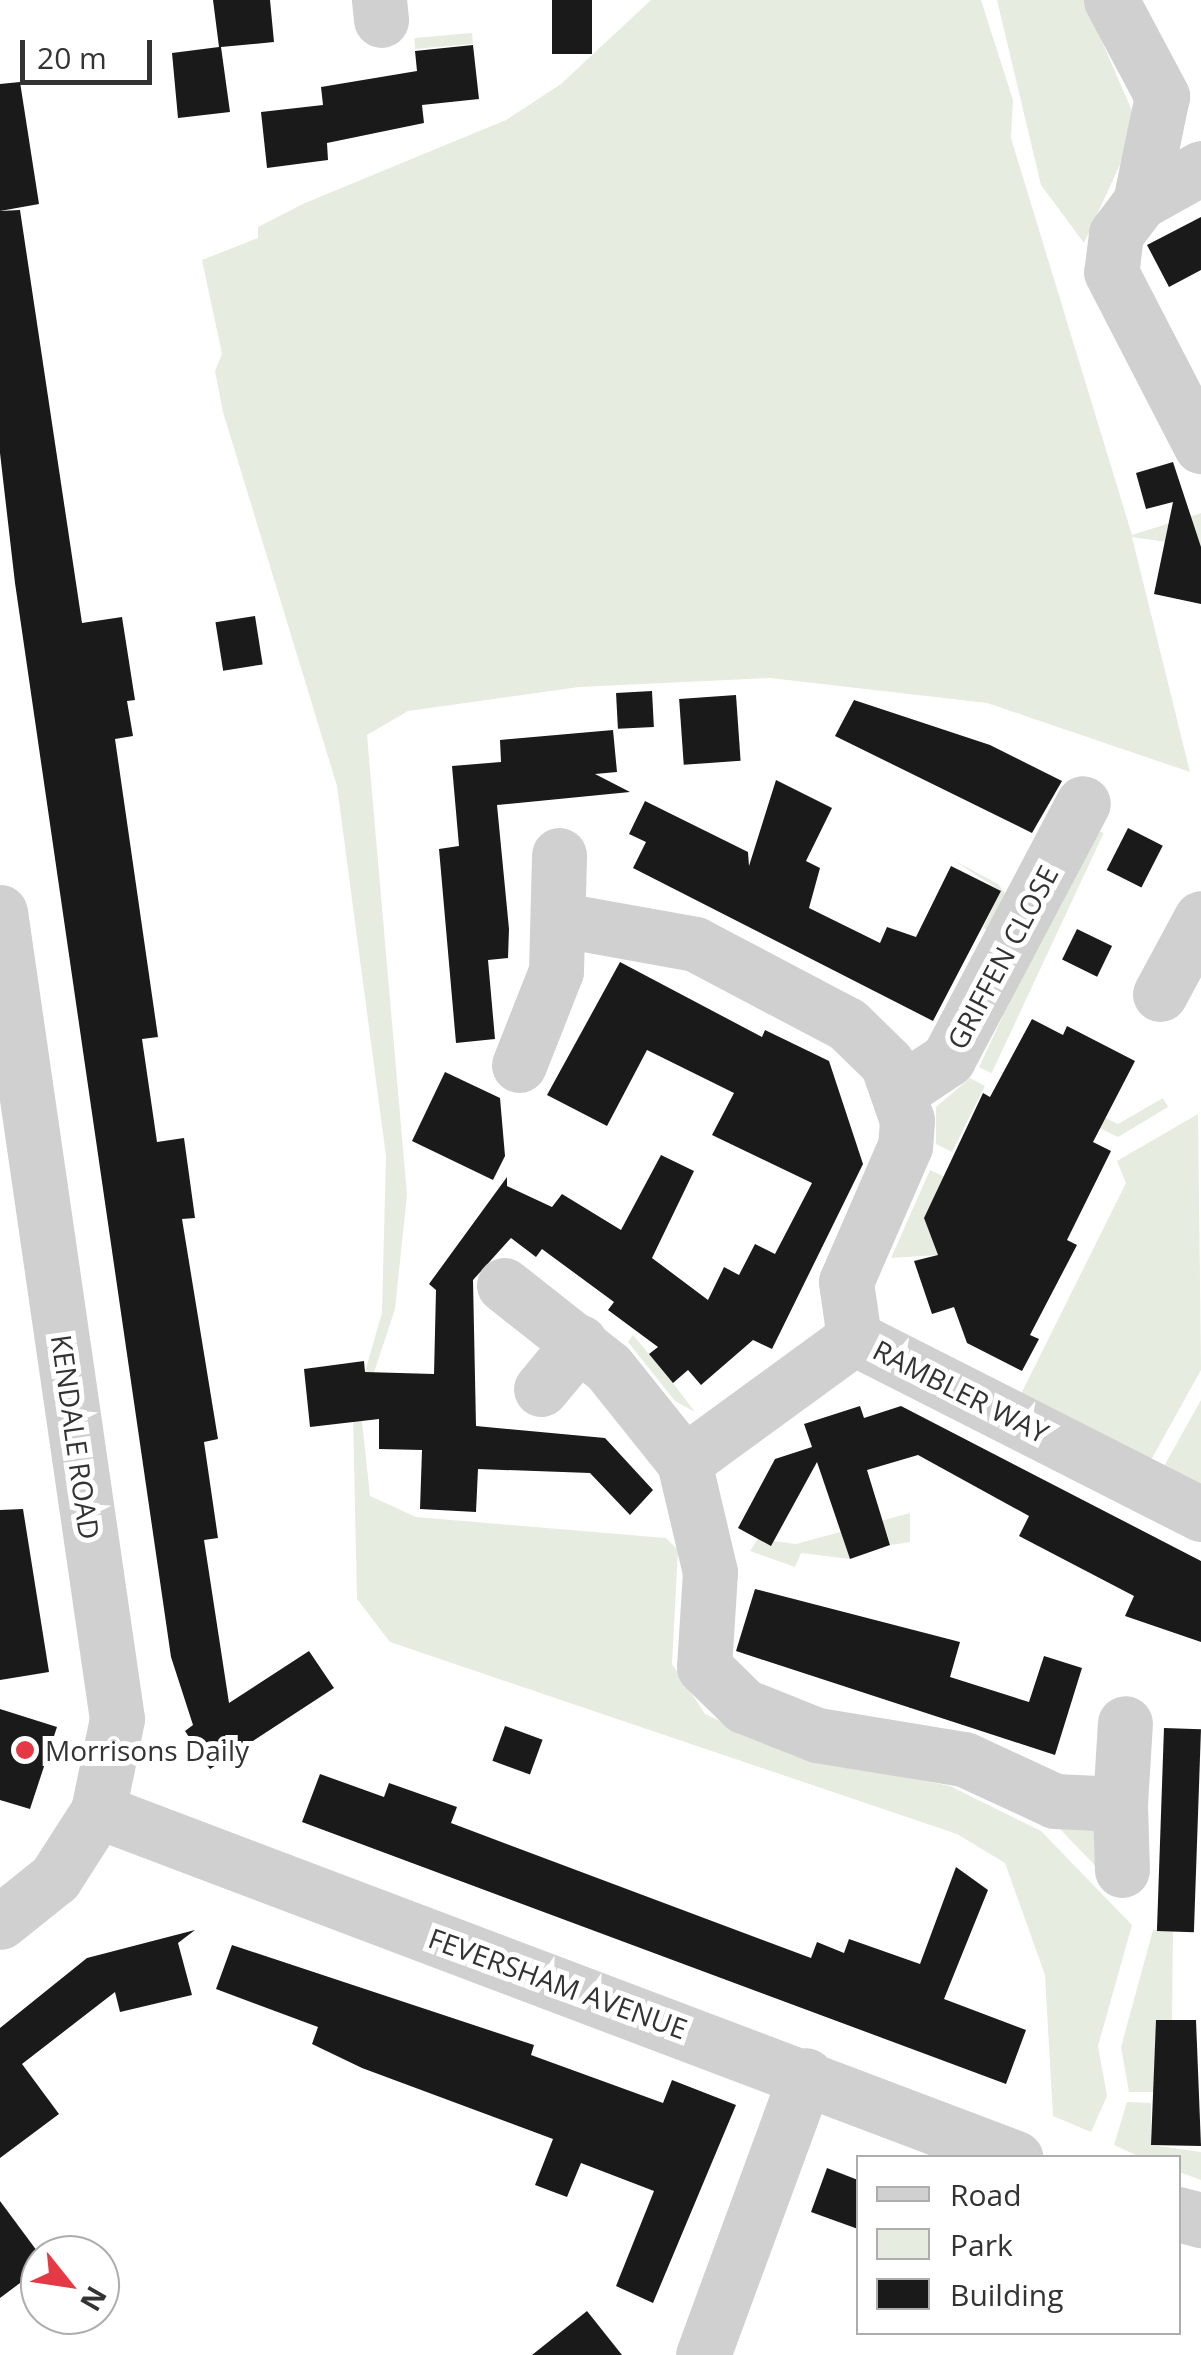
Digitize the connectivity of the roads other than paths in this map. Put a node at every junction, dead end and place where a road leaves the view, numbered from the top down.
1 (1111, 0) edge
2 (1182, 105) edge
3 (1201, 168) edge
4 (1140, 202) junction
5 (1201, 446) edge
6 (1083, 804) dead end
7 (559, 855) dead end
8 (0, 912) edge
9 (1201, 918) edge
10 (562, 920) junction
11 (1160, 994) dead end
12 (519, 1065) dead end
13 (900, 1091) junction
14 (20, 1197) edge
15 (504, 1285) dead end
16 (854, 1338) junction
17 (580, 1342) junction
18 (541, 1390) dead end
19 (684, 1462) junction
20 (1201, 1514) edge
21 (1125, 1723) dead end
22 (1120, 1804) junction
23 (98, 1811) junction
24 (1122, 1870) dead end
25 (0, 1922) edge
26 (806, 2075) junction
27 (1008, 2155) edge
28 (703, 2355) edge

1 - 2 street
2 - 4 street
3 - 4 street
4 - 5 street
6 - 13 street, GRIFFEN CLOSE
7 - 10 street
8 - 14 street, KENDALE ROAD
9 - 11 street
10 - 12 street
10 - 13 street
13 - 16 street
14 - 23 street, KENDALE ROAD
15 - 17 street
16 - 19 street, RAMBLER WAY
16 - 20 street, RAMBLER WAY
17 - 18 street
17 - 19 street
19 - 22 street
21 - 22 street
22 - 24 street
23 - 25 street, KENDALE ROAD
23 - 26 street, FEVERSHAM AVENUE
26 - 27 street, FEVERSHAM AVENUE
26 - 28 street

